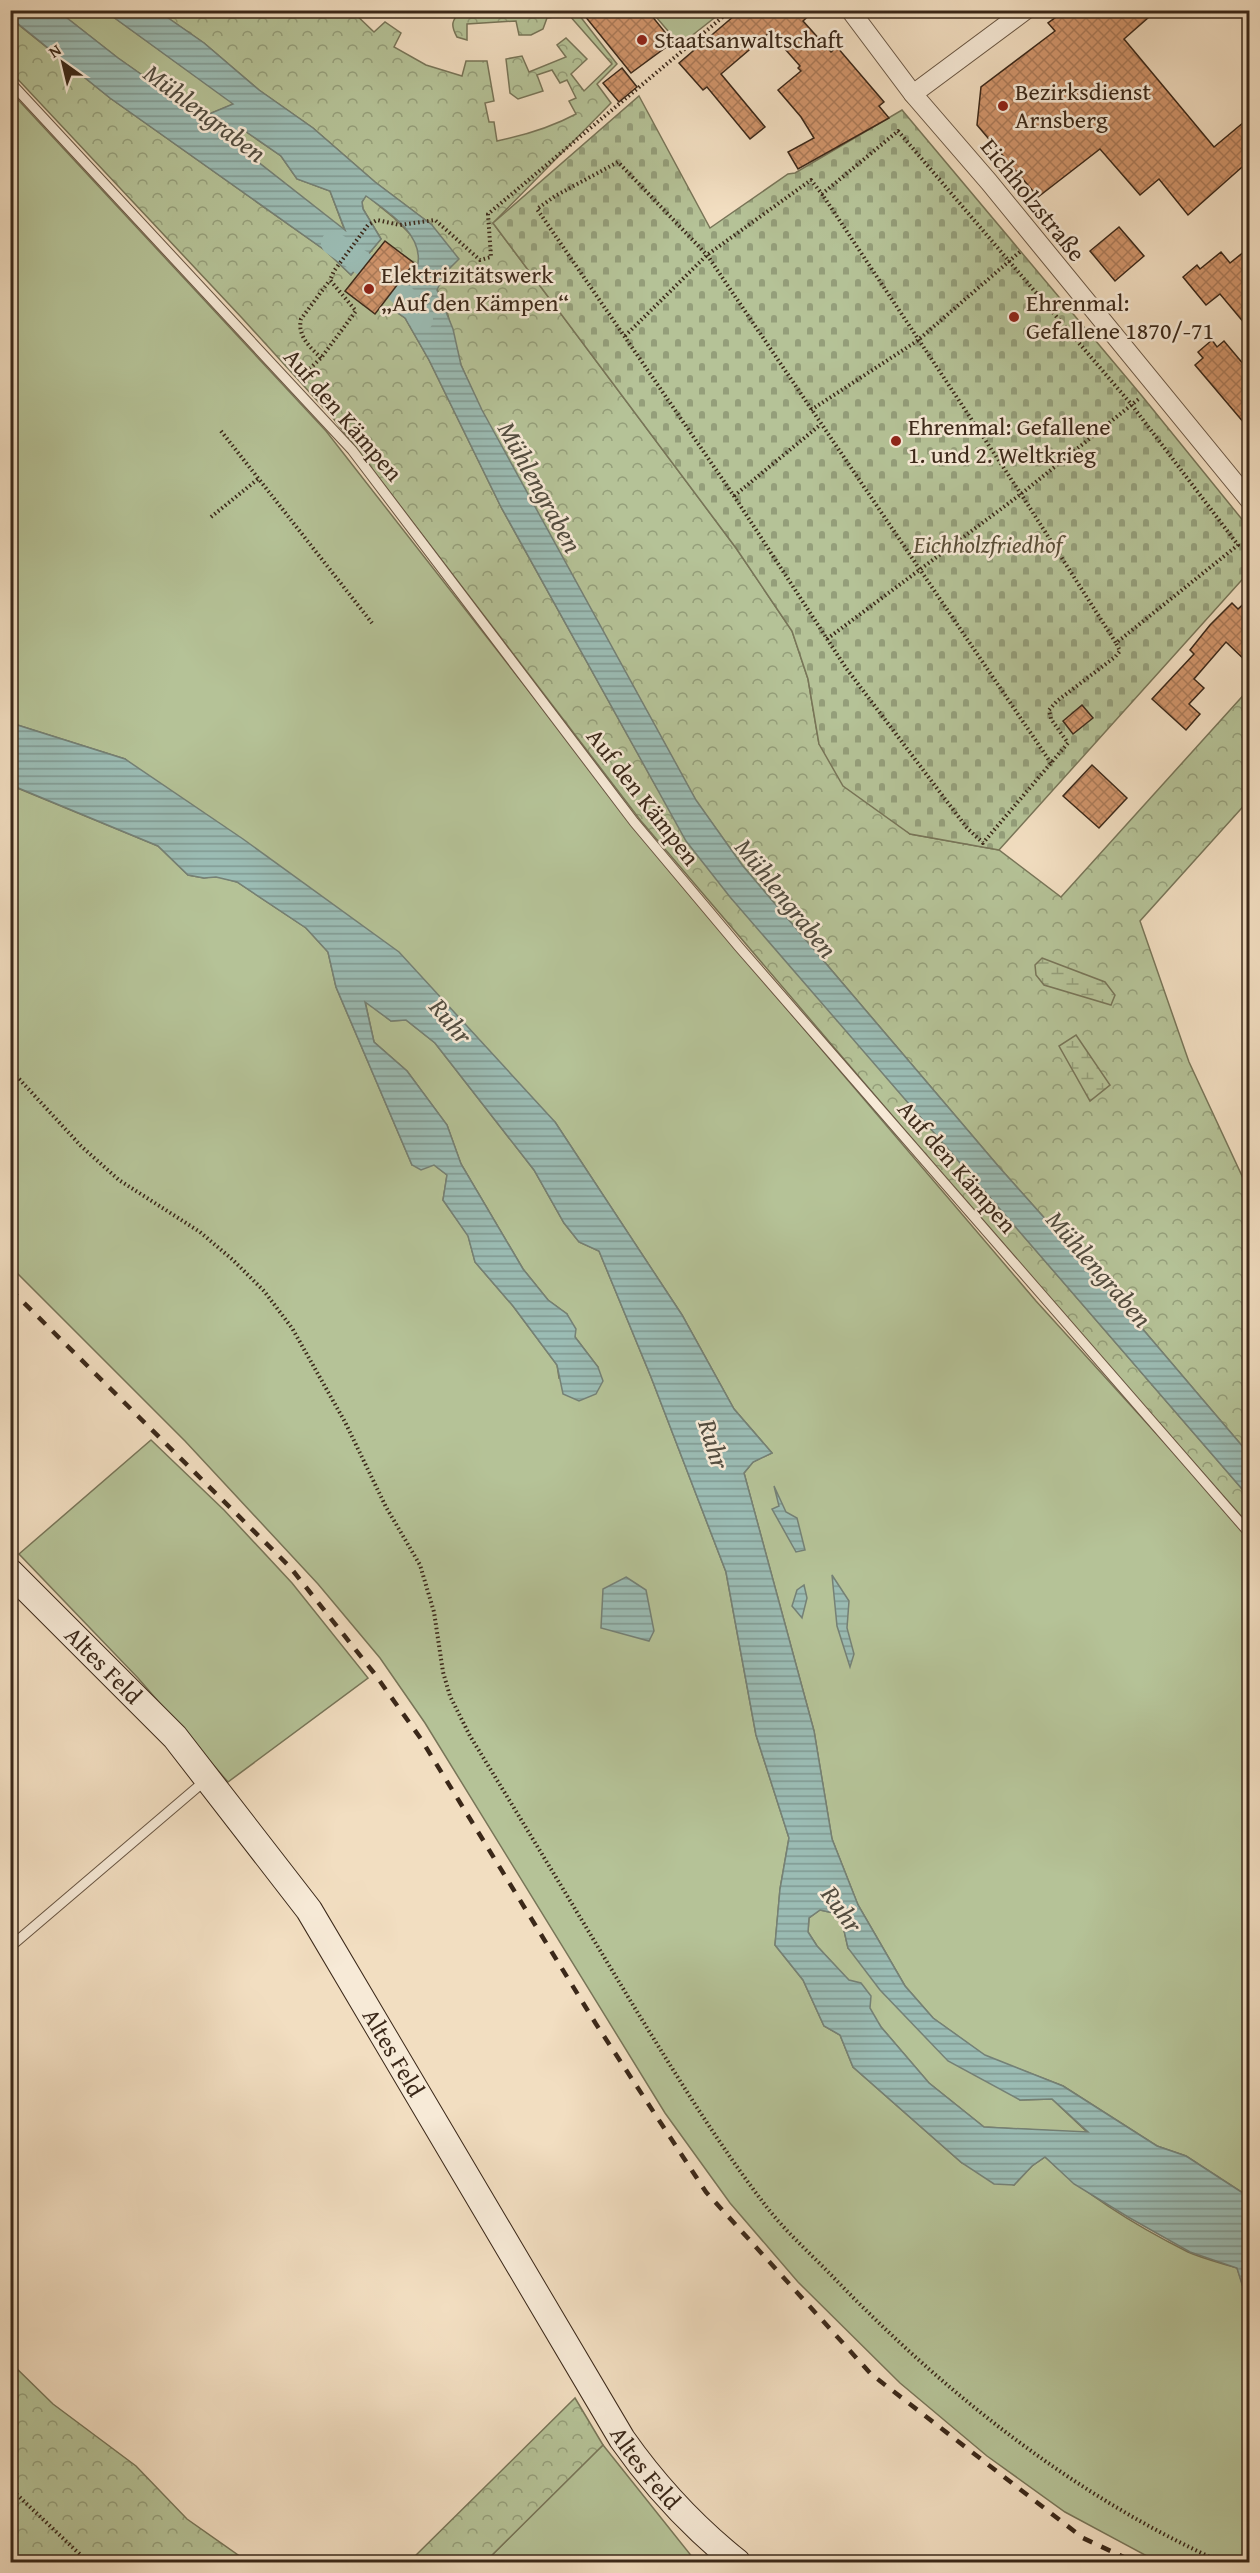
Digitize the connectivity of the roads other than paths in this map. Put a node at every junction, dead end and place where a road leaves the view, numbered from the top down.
1 (850, 10) edge
2 (1026, 10) edge
3 (10, 82) edge
4 (913, 94) junction
5 (1250, 501) edge
6 (1250, 1534) edge
7 (10, 1572) edge
8 (207, 1779) junction
9 (10, 1947) edge
10 (737, 2562) edge

1 - 4 street, Eichholzstraße
2 - 4 street
3 - 6 lane, Auf den Kämpen
4 - 5 street, Eichholzstraße
7 - 8 main road, Altes Feld
8 - 9 lane
8 - 10 main road, Altes Feld

